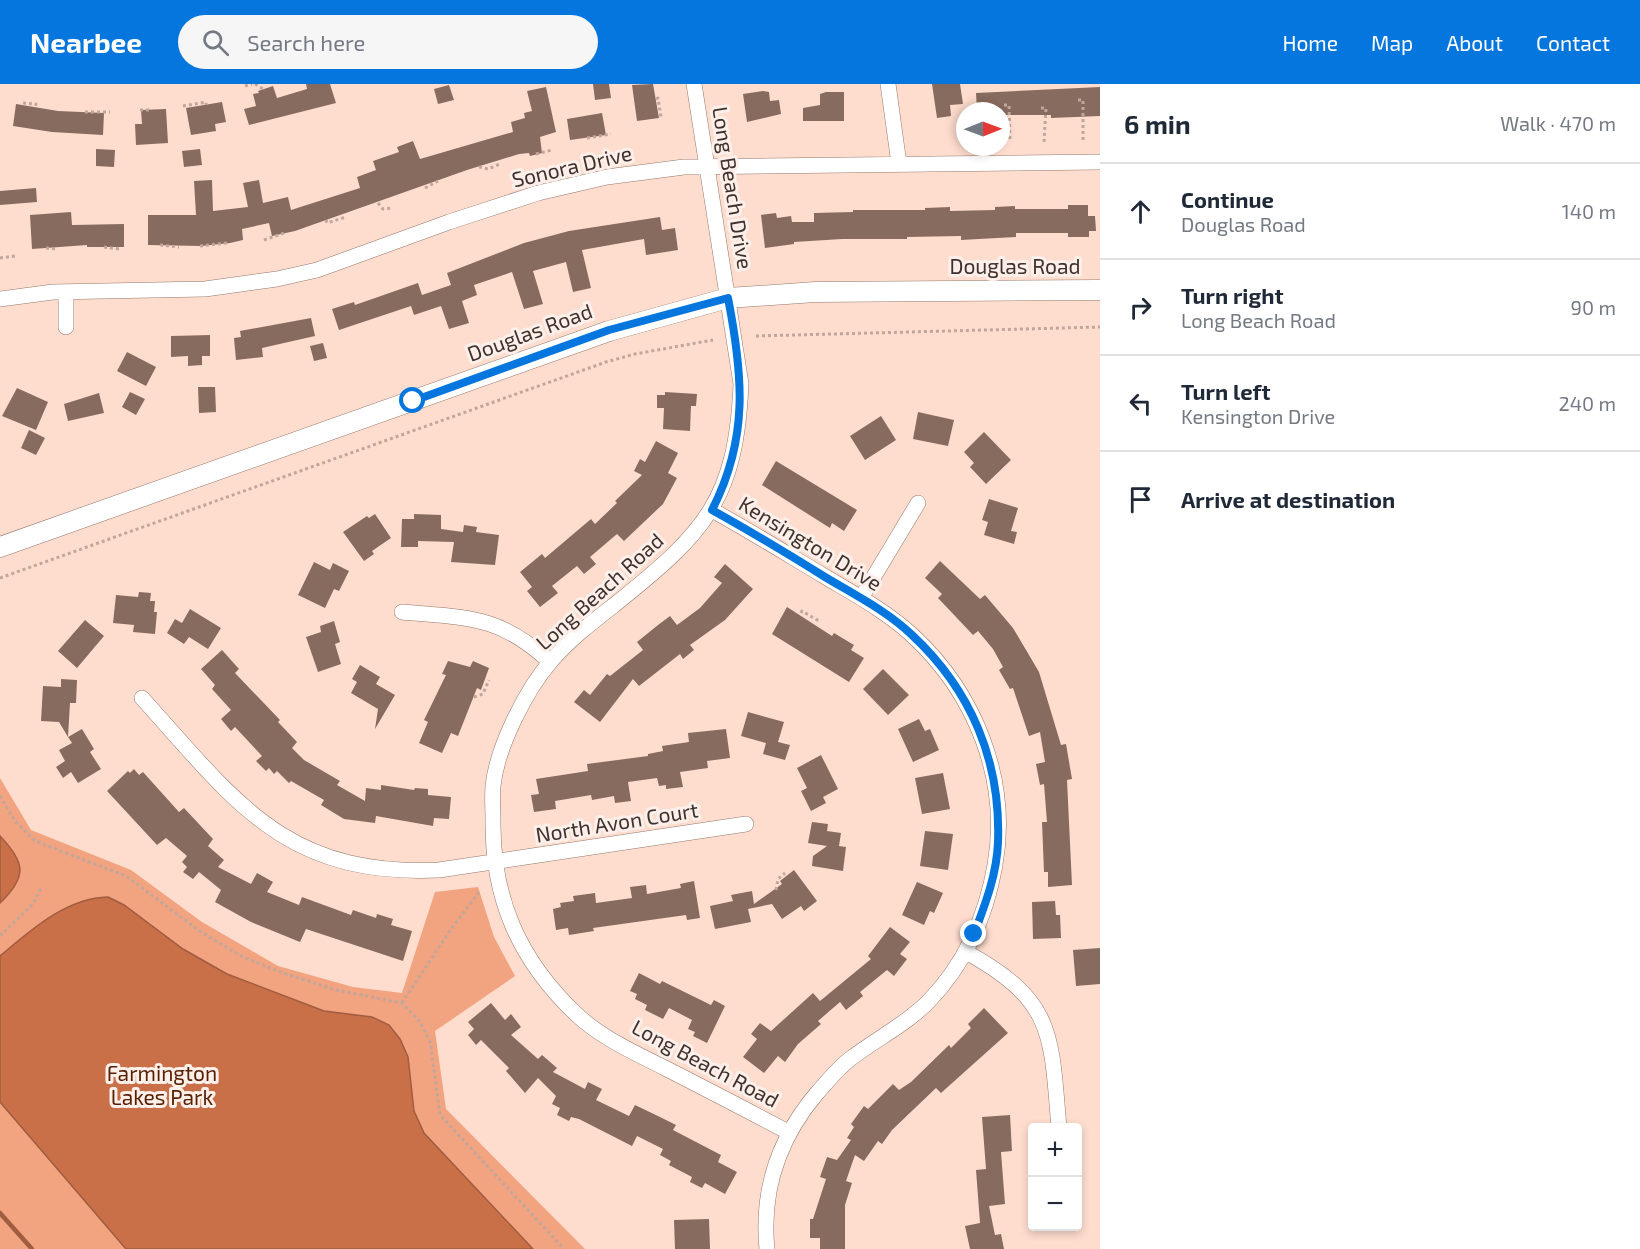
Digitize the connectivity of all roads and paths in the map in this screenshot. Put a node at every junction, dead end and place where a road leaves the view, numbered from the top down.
1 (254, 84) edge
2 (694, 84) edge
3 (888, 84) edge
4 (245, 86) dead end
5 (263, 89) dead end
6 (656, 99) dead end
7 (1078, 100) dead end
8 (23, 103) dead end
9 (206, 105) dead end
10 (183, 106) dead end
11 (35, 108) dead end
12 (1041, 108) dead end
13 (140, 110) dead end
14 (150, 110) dead end
15 (85, 112) dead end
16 (110, 112) dead end
17 (661, 117) dead end
18 (611, 134) dead end
19 (587, 138) dead end
20 (1044, 142) dead end
21 (1083, 142) dead end
22 (552, 150) dead end
23 (536, 154) dead end
24 (1100, 162) edge
25 (500, 164) dead end
26 (899, 164) junction
27 (478, 167) dead end
28 (708, 168) junction
29 (438, 181) dead end
30 (424, 188) dead end
31 (378, 203) dead end
32 (393, 207) dead end
33 (346, 217) dead end
34 (326, 220) dead end
35 (284, 233) dead end
36 (264, 240) dead end
37 (226, 243) dead end
38 (160, 245) dead end
39 (200, 246) dead end
40 (104, 247) dead end
41 (46, 248) dead end
42 (179, 248) dead end
43 (58, 249) dead end
44 (119, 249) dead end
45 (15, 256) dead end
46 (0, 258) edge
47 (1100, 290) edge
48 (66, 292) junction
49 (728, 298) junction
50 (0, 299) edge
51 (66, 327) dead end
52 (1100, 327) edge
53 (699, 333) dead end
54 (756, 336) dead end
55 (713, 340) dead end
56 (700, 341) junction
57 (918, 503) dead end
58 (712, 510) junction
59 (0, 547) edge
60 (0, 578) edge
61 (861, 598) junction
62 (402, 612) dead end
63 (801, 613) dead end
64 (819, 621) dead end
65 (550, 662) junction
66 (489, 680) dead end
67 (474, 697) dead end
68 (142, 698) dead end
69 (0, 796) edge
70 (746, 824) dead end
71 (495, 862) junction
72 (785, 873) dead end
73 (41, 888) dead end
74 (776, 890) dead end
75 (480, 891) dead end
76 (0, 936) edge
77 (966, 952) junction
78 (402, 1003) junction
79 (1059, 1123) edge
80 (788, 1131) junction
81 (564, 1249) edge
82 (767, 1249) edge

1 - 4 path
1 - 5 path
2 - 28 street, Long Beach Drive
3 - 26 street
6 - 17 path
7 - 21 path
8 - 11 path
9 - 10 path
12 - 20 path
13 - 14 path
15 - 16 path
18 - 19 path
22 - 23 path
24 - 26 street, Sonora Drive
25 - 27 path
26 - 28 street, Sonora Drive
28 - 48 street, Sonora Drive
28 - 49 street, Long Beach Drive
29 - 30 path
31 - 32 path
33 - 34 path
35 - 36 path
37 - 39 path
38 - 42 path
40 - 44 path
41 - 43 path
45 - 46 path
47 - 49 street, Douglas Road
48 - 50 street, Sonora Drive
48 - 51 street
49 - 58 street, Long Beach Road
49 - 59 street, Douglas Road
52 - 54 path
53 - 56 path
55 - 56 path
56 - 60 path
57 - 61 street
58 - 61 street, Kensington Drive
58 - 65 street, Long Beach Road
61 - 77 street, Kensington Drive
62 - 65 street
63 - 64 path
65 - 71 street, Long Beach Road
66 - 67 path
68 - 71 street, North Avon Court
69 - 78 path
70 - 71 street, North Avon Court
71 - 80 street, Long Beach Road
72 - 74 path
73 - 76 path
75 - 78 path
77 - 79 street
77 - 80 street, Kensington Drive
78 - 81 path
80 - 82 street, Kensington Drive

